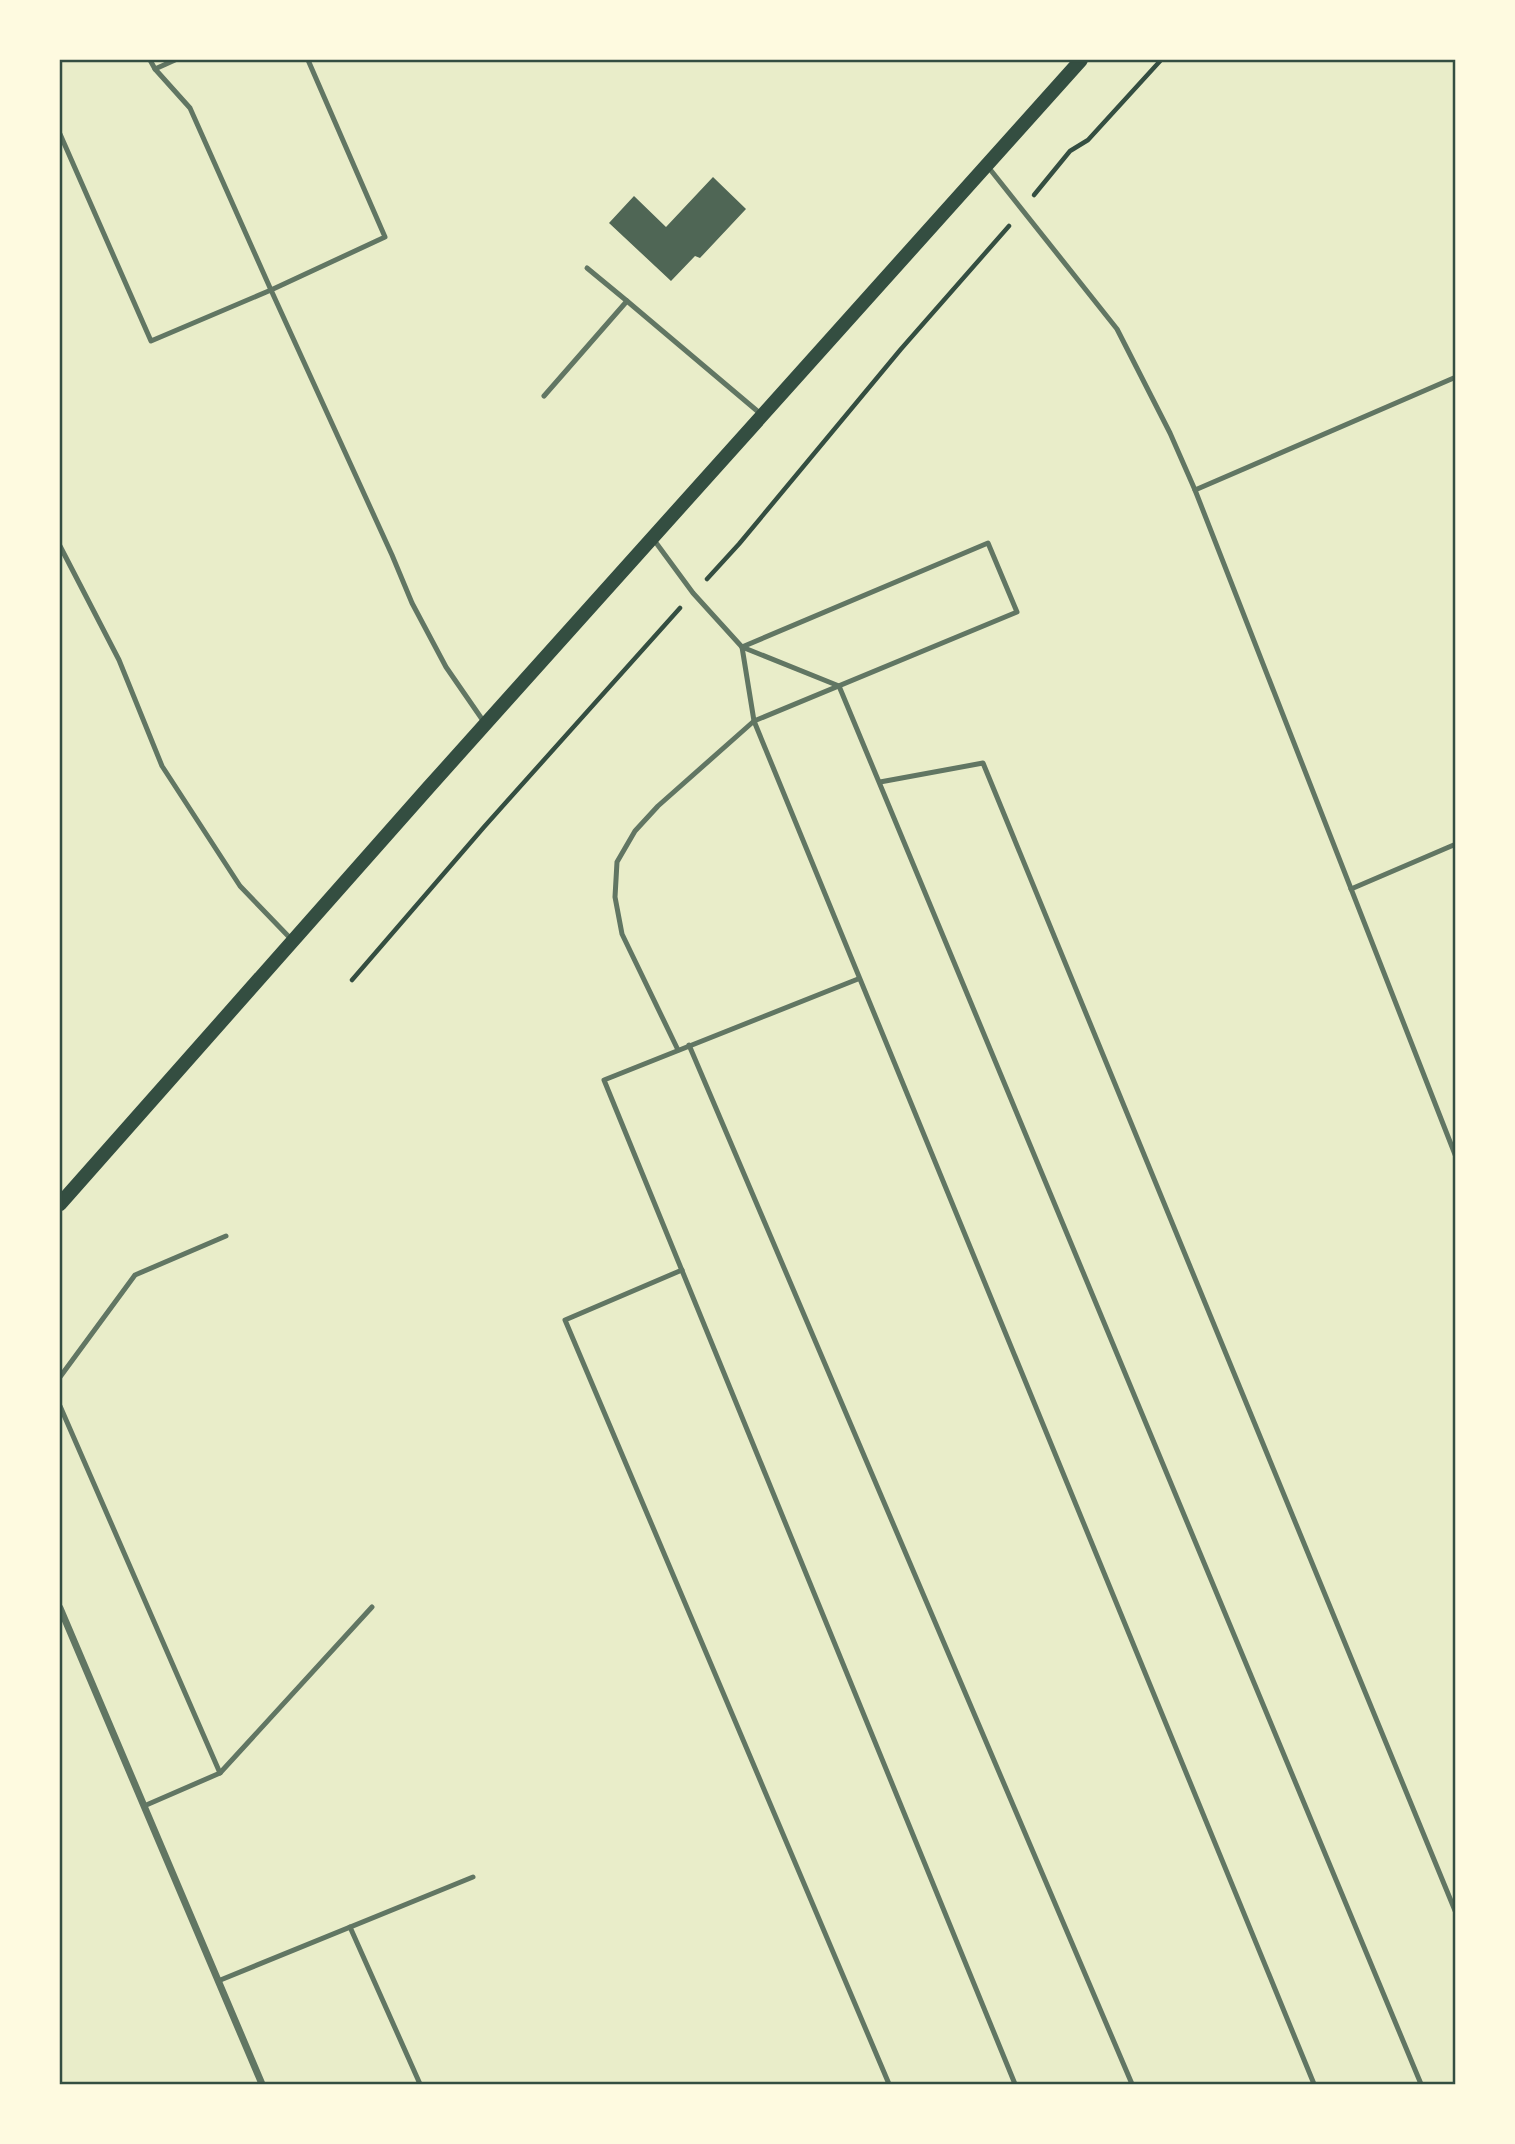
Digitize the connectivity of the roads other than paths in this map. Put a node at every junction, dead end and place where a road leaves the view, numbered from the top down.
1 (150, 60) edge
2 (175, 60) edge
3 (308, 60) edge
4 (1081, 60) edge
5 (155, 69) junction
6 (60, 134) edge
7 (987, 165) junction
8 (587, 268) dead end
9 (271, 290) junction
10 (627, 301) junction
11 (1455, 377) edge
12 (544, 396) dead end
13 (762, 415) junction
14 (1195, 490) junction
15 (653, 538) junction
16 (60, 547) edge
17 (742, 648) junction
18 (839, 686) junction
19 (754, 721) junction
20 (485, 724) junction
21 (880, 782) junction
22 (1455, 844) edge
23 (1351, 889) junction
24 (293, 941) junction
25 (858, 979) junction
26 (689, 1045) junction
27 (678, 1050) junction
28 (1455, 1157) edge
29 (60, 1204) edge
30 (226, 1236) dead end
31 (681, 1270) junction
32 (60, 1377) edge
33 (60, 1406) edge
34 (372, 1607) dead end
35 (60, 1608) edge
36 (220, 1773) junction
37 (144, 1805) junction
38 (472, 1877) dead end
39 (1455, 1913) edge
40 (350, 1927) junction
41 (218, 1981) junction
42 (262, 2084) edge
43 (420, 2084) edge
44 (889, 2084) edge
45 (1015, 2084) edge
46 (1132, 2084) edge
47 (1314, 2084) edge
48 (1421, 2084) edge

1 - 5 lane
2 - 5 lane
3 - 9 lane
4 - 7 main road
5 - 9 lane
6 - 9 lane
7 - 13 main road
7 - 14 lane
8 - 10 lane
9 - 20 lane
10 - 12 lane
10 - 13 lane
11 - 14 lane
13 - 15 main road
14 - 23 lane
15 - 17 lane
15 - 20 main road
16 - 24 lane
17 - 18 lane
17 - 18 lane
17 - 19 lane
18 - 19 lane
18 - 21 lane
19 - 25 lane
19 - 27 lane
20 - 24 main road
21 - 39 lane
21 - 48 lane
22 - 23 lane
23 - 28 lane
24 - 29 main road
25 - 26 lane
25 - 47 lane
26 - 27 lane
26 - 46 lane
27 - 31 lane
30 - 32 lane
31 - 44 lane
31 - 45 lane
33 - 36 lane
34 - 36 lane
35 - 37 street
36 - 37 lane
37 - 41 street
38 - 40 lane
40 - 41 lane
40 - 43 lane
41 - 42 street

